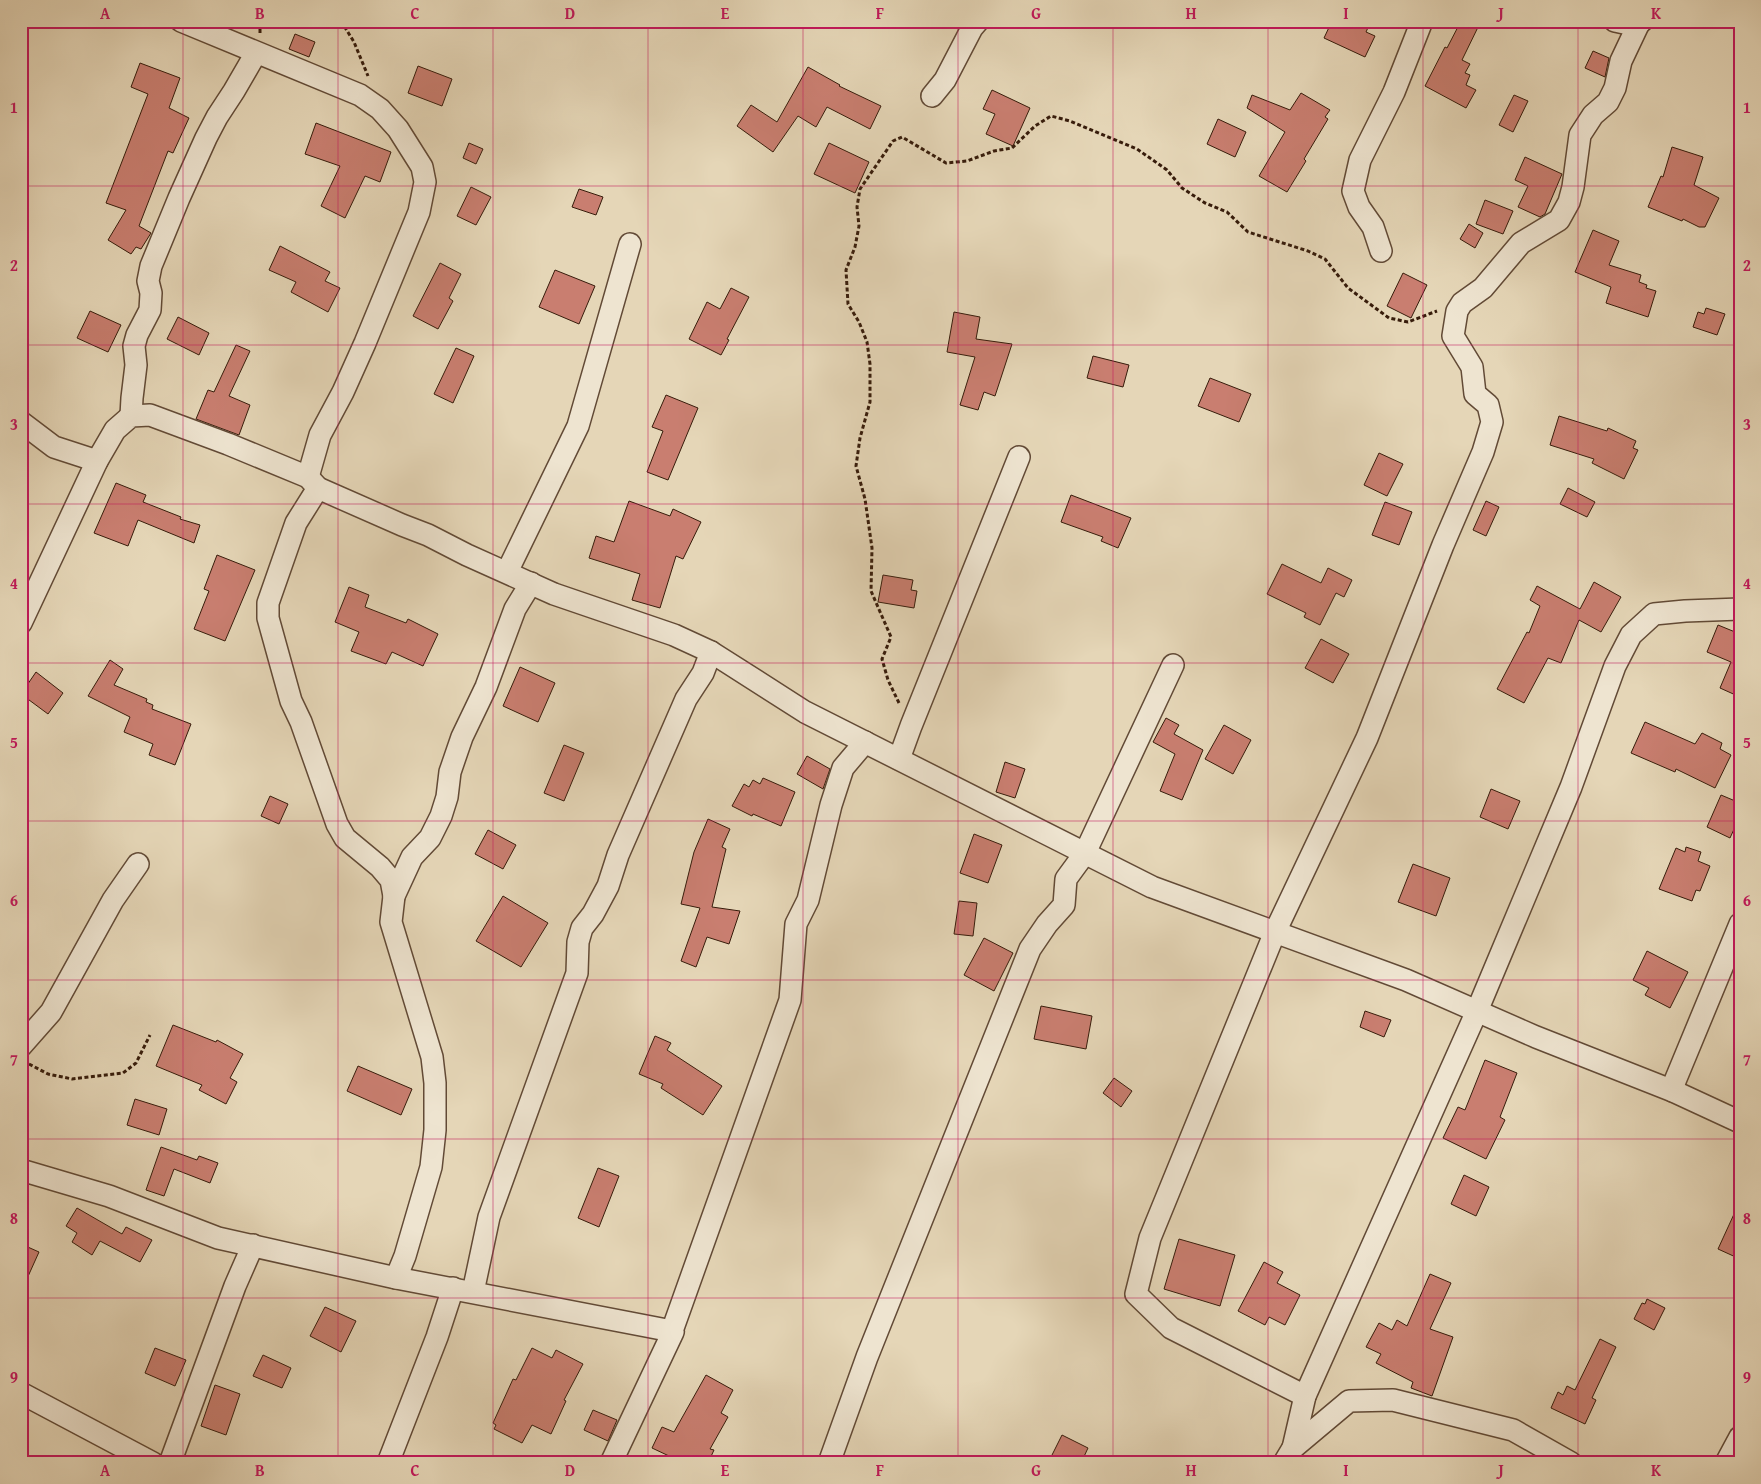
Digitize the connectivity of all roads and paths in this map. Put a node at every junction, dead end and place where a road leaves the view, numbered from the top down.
1 (181, 21) edge
2 (341, 21) edge
3 (978, 21) edge
4 (1422, 21) edge
5 (1615, 21) edge
6 (1640, 22) edge
7 (256, 52) junction
8 (932, 96) dead end
9 (380, 110) junction
10 (630, 244) dead end
11 (1381, 252) dead end
12 (1462, 303) junction
13 (131, 416) junction
14 (21, 422) edge
15 (1019, 457) dead end
16 (96, 461) junction
17 (313, 482) junction
18 (507, 572) junction
19 (531, 583) junction
20 (1740, 609) edge
21 (21, 623) edge
22 (711, 652) junction
23 (1173, 666) dead end
24 (911, 726) junction
25 (865, 742) junction
26 (899, 759) junction
27 (1085, 853) junction
28 (138, 864) dead end
29 (394, 896) junction
30 (1740, 924) edge
31 (1275, 932) junction
32 (1477, 1011) junction
33 (150, 1035) dead end
34 (21, 1046) edge
35 (21, 1061) edge
36 (1674, 1086) junction
37 (1740, 1110) edge
38 (1740, 1122) edge
39 (21, 1170) edge
40 (253, 1245) junction
41 (396, 1278) junction
42 (463, 1290) junction
43 (672, 1331) junction
44 (21, 1393) edge
45 (1305, 1396) junction
46 (1740, 1437) edge
47 (1289, 1455) edge
48 (153, 1463) edge
49 (170, 1463) edge
50 (388, 1463) edge
51 (611, 1463) edge
52 (829, 1463) edge
53 (1571, 1463) edge
54 (1726, 1463) edge

1 - 7 street
2 - 9 path
3 - 8 street
4 - 11 street
5 - 6 street
6 - 12 street
7 - 9 street
7 - 13 street
9 - 17 street
10 - 18 street
12 - 24 path
12 - 31 street
13 - 16 street
13 - 17 street
14 - 16 street
15 - 24 street
16 - 21 street
17 - 18 street
17 - 29 street
18 - 19 street
19 - 22 street
19 - 29 street
20 - 32 street
22 - 25 street
22 - 42 street
23 - 27 street
24 - 26 street
25 - 26 street
25 - 43 street
26 - 27 street
27 - 31 street
27 - 52 street
28 - 34 street
29 - 41 street
30 - 36 street
31 - 32 street
31 - 45 street
32 - 36 street
32 - 45 street
33 - 35 path
36 - 37 street
36 - 38 street
39 - 40 street
40 - 41 street
40 - 49 street
41 - 42 street
42 - 43 street
42 - 50 street
43 - 51 street
44 - 48 street
45 - 47 street
46 - 54 street
47 - 53 street

